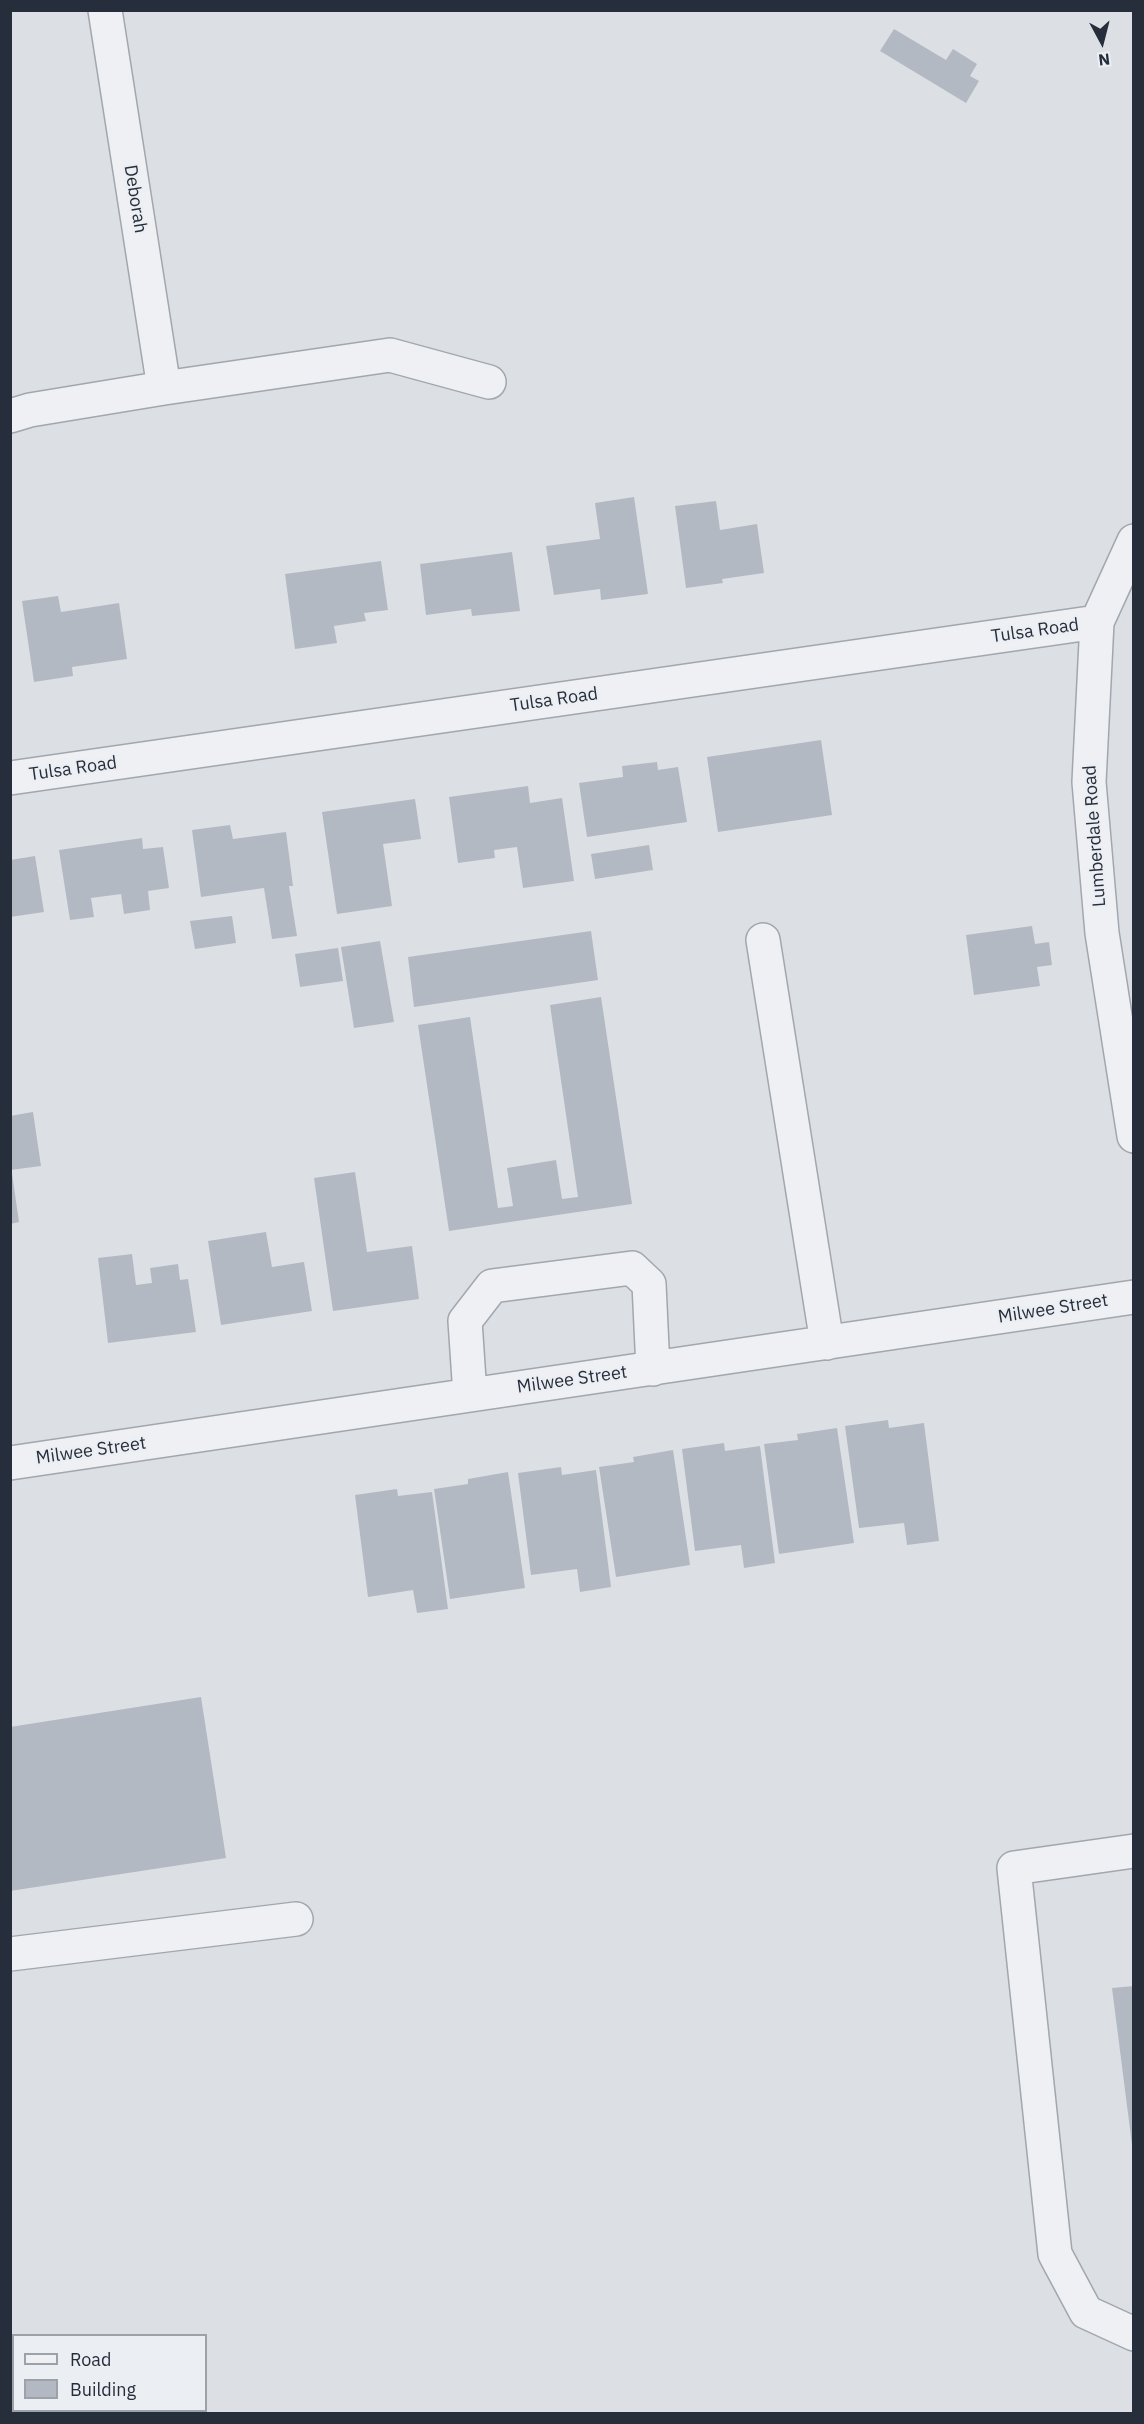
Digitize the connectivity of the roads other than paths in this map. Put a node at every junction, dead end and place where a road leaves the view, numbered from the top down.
1 (105, 10) edge
2 (489, 382) dead end
3 (165, 388) junction
4 (10, 416) edge
5 (1134, 541) edge
6 (1097, 622) junction
7 (10, 778) edge
8 (763, 940) dead end
9 (1134, 1136) edge
10 (1134, 1297) edge
11 (826, 1343) junction
12 (653, 1369) junction
13 (470, 1395) junction
14 (10, 1463) edge
15 (1134, 1851) edge
16 (296, 1920) dead end
17 (10, 1954) edge
18 (1134, 2334) edge

1 - 3 street, Deborah
2 - 3 street
3 - 4 street
5 - 6 street, Lumberdale Road
6 - 7 street, Tulsa Road
6 - 9 street, Lumberdale Road
8 - 11 street
10 - 11 street, Milwee Street
11 - 12 street, Milwee Street
12 - 13 street, Milwee Street
12 - 13 street
13 - 14 street, Milwee Street
15 - 18 street
16 - 17 street

